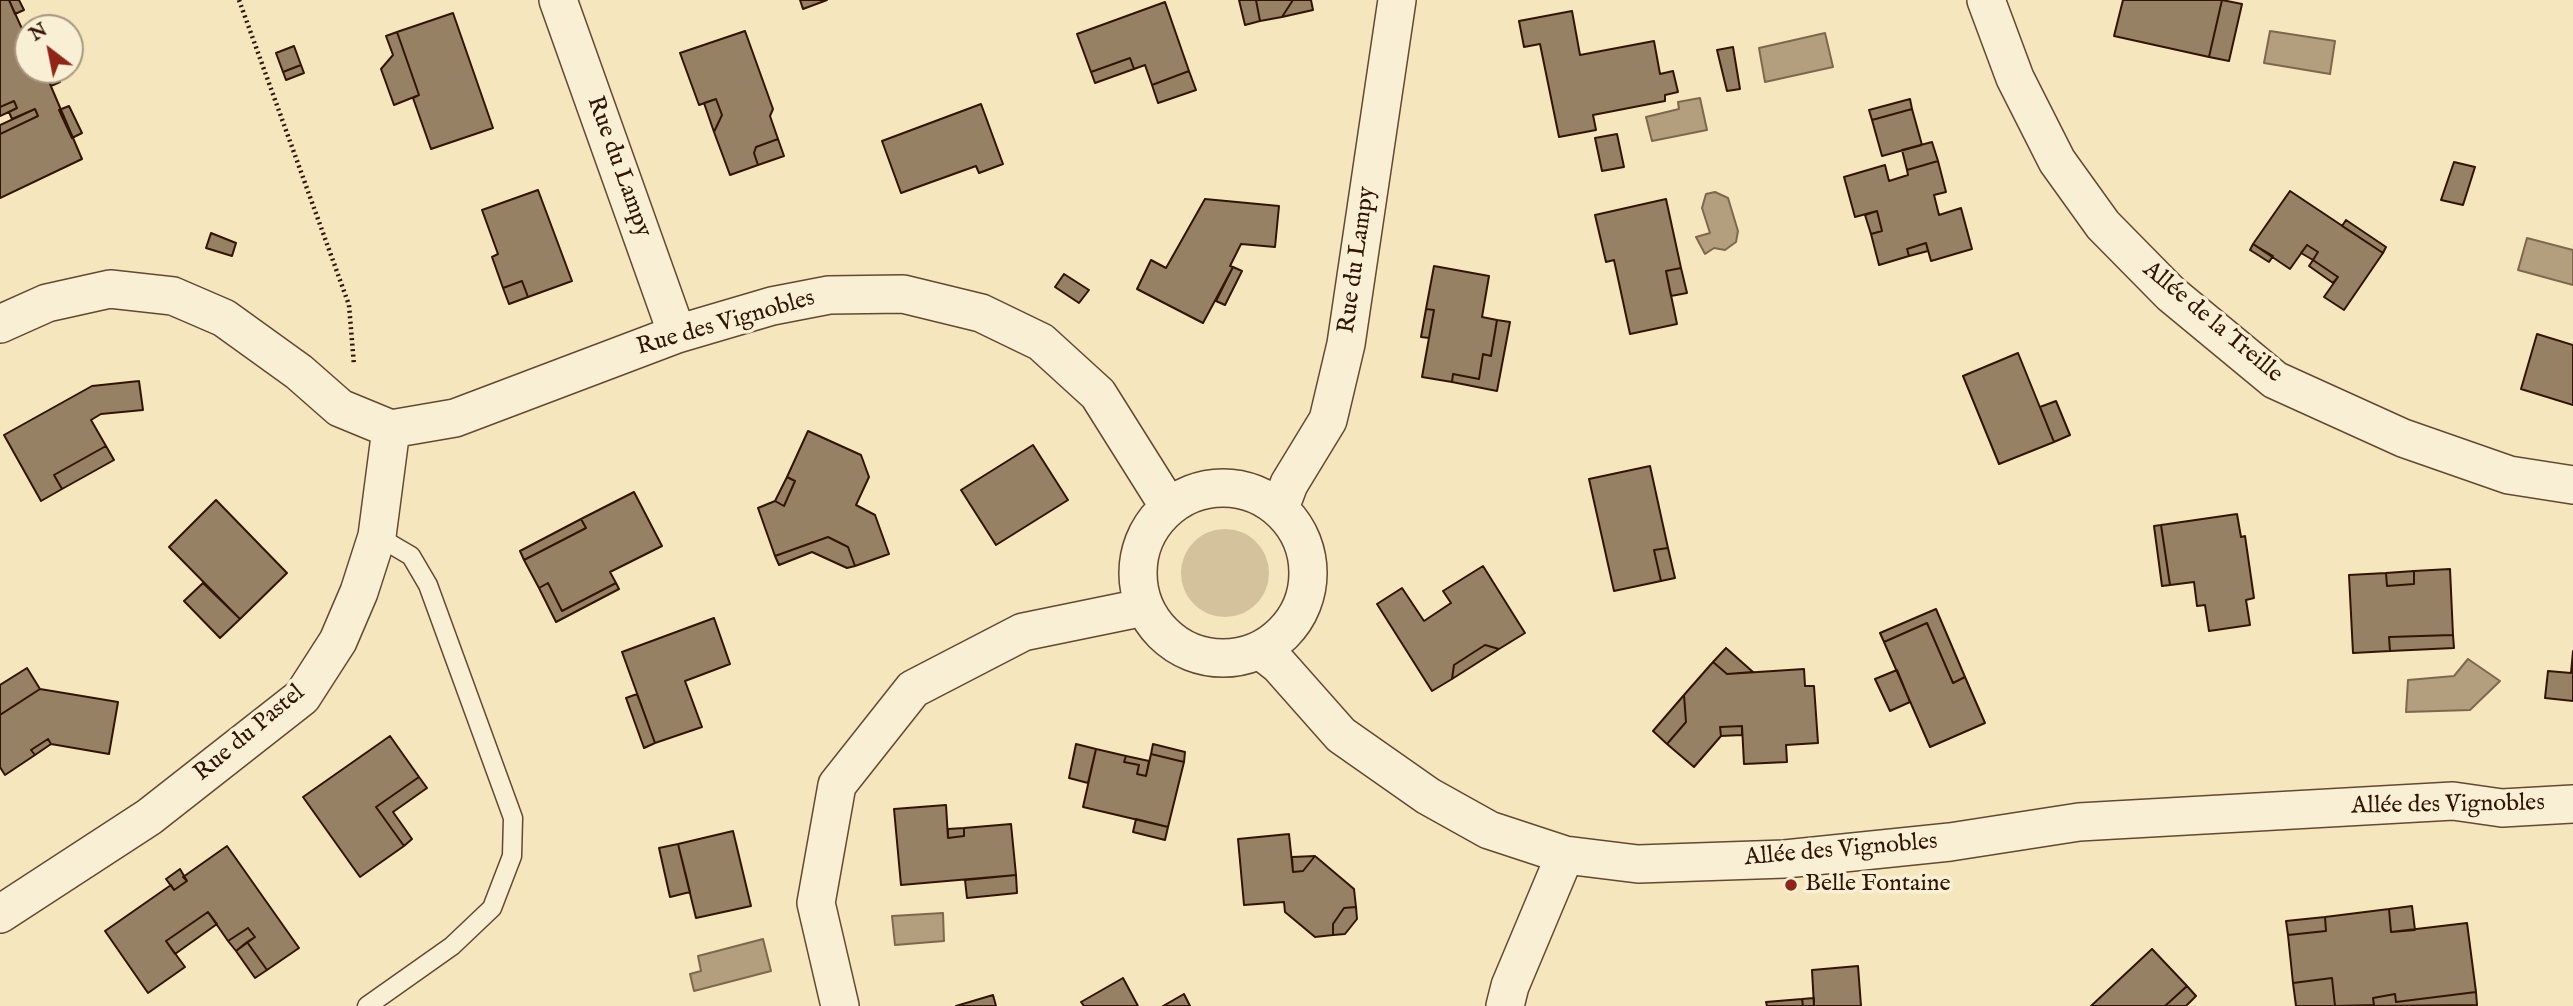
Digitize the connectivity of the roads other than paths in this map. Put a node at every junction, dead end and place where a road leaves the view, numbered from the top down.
1 (558, 0) edge
2 (1397, 0) edge
3 (1986, 0) edge
4 (0, 324) edge
5 (677, 334) junction
6 (391, 429) junction
7 (2573, 485) edge
8 (1169, 507) junction
9 (1280, 508) junction
10 (377, 536) junction
11 (1144, 607) junction
12 (1261, 650) junction
13 (2573, 804) edge
14 (1565, 855) junction
15 (0, 914) edge
16 (367, 1006) edge
17 (840, 1006) edge
18 (1505, 1006) edge

1 - 5 street, Rue du Lampy
2 - 9 street, Rue du Lampy
3 - 7 street, Allée de la Treille
4 - 6 street
5 - 6 street, Rue des Vignobles
5 - 8 street, Rue des Vignobles
6 - 10 street, Rue du Pastel
8 - 9 street
8 - 11 street
9 - 12 street
10 - 15 street, Rue du Pastel
10 - 16 lane
11 - 12 street
11 - 17 street
12 - 14 street, Allée des Vignobles
13 - 14 street, Allée des Vignobles
14 - 18 street

